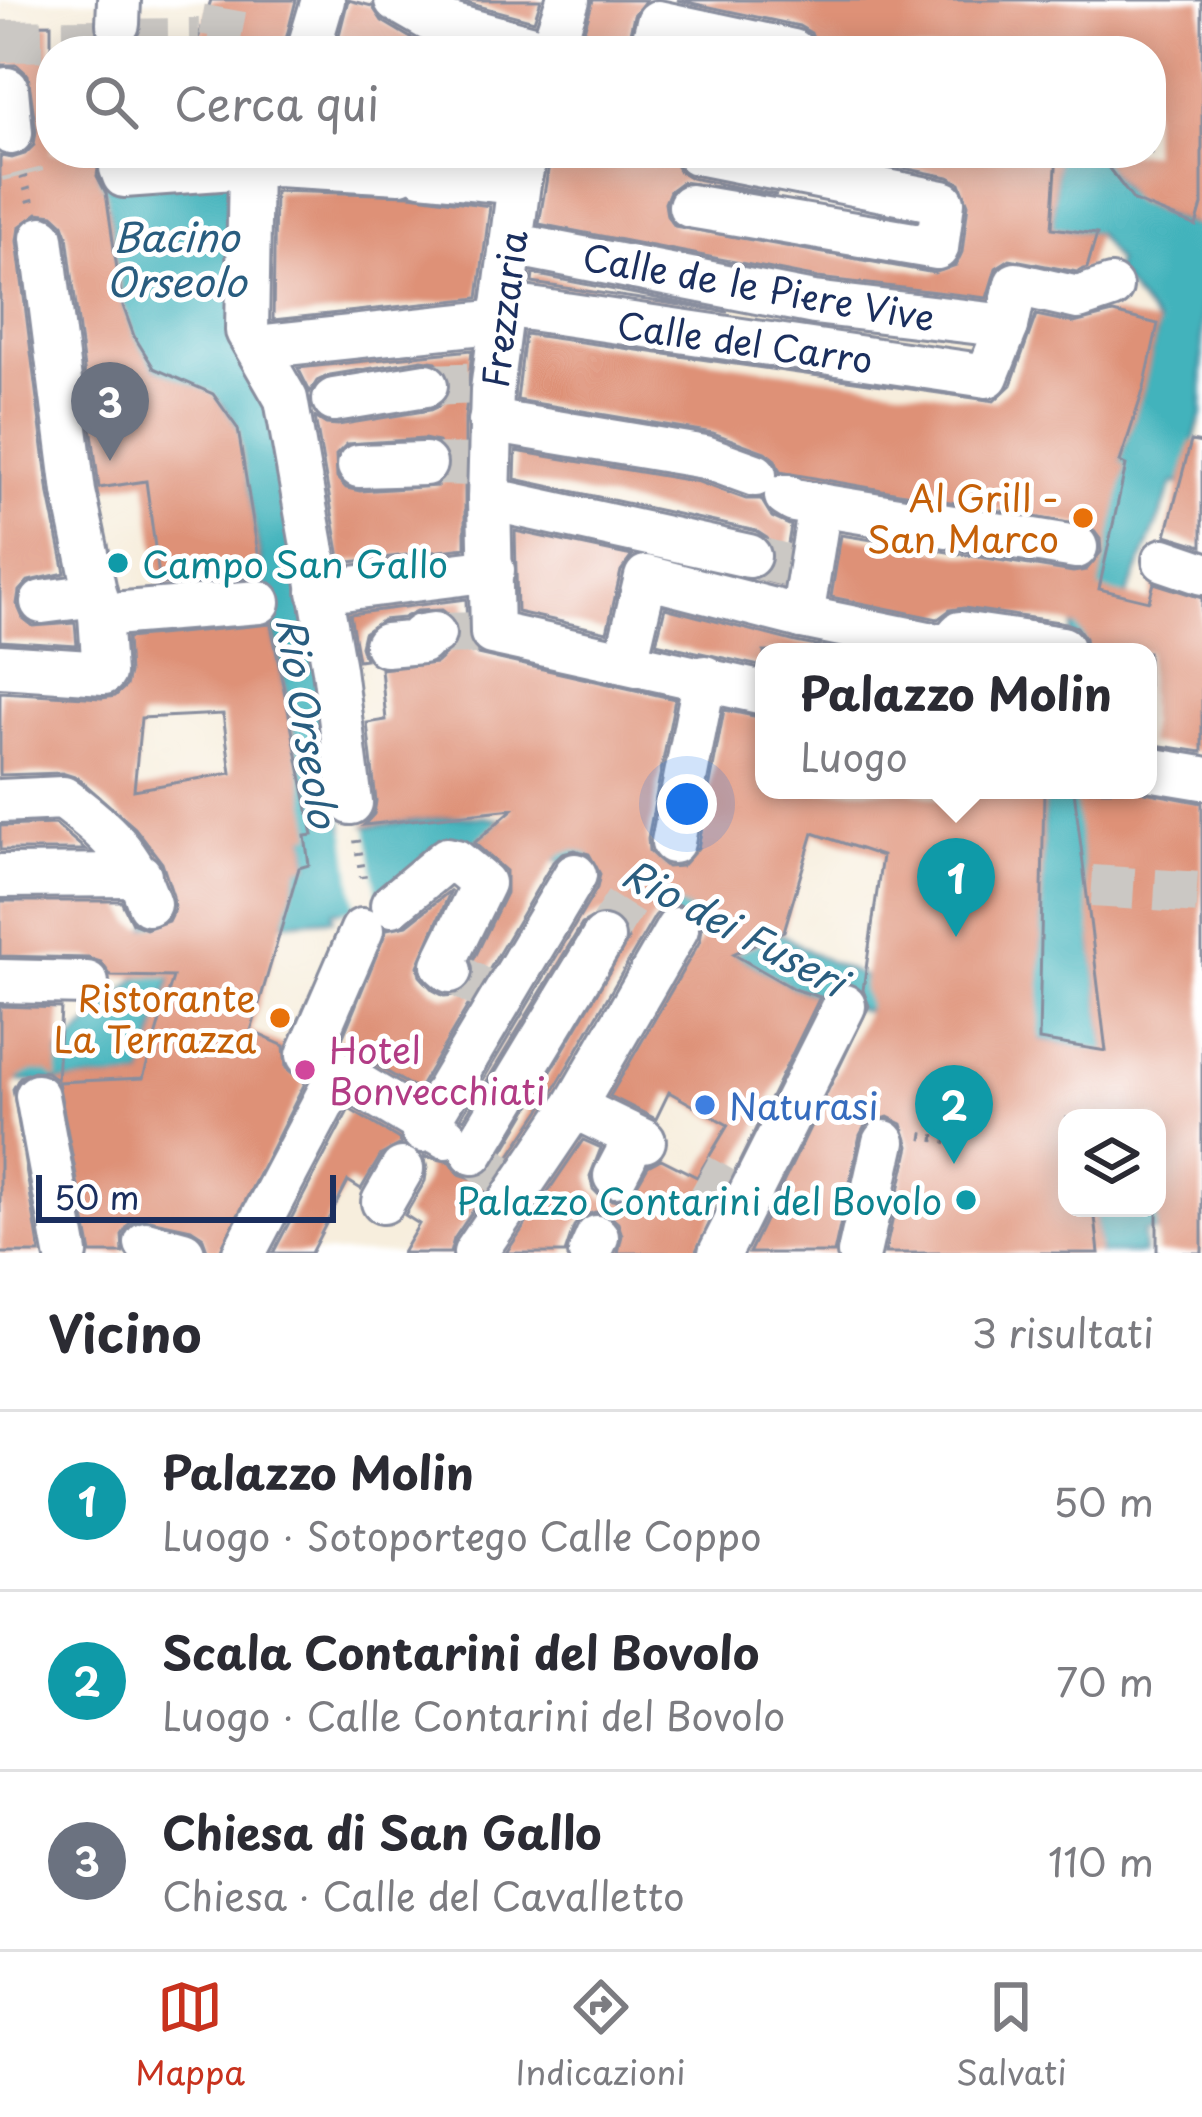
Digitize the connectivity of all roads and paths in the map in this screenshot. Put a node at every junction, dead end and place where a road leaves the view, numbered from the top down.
1 (323, 0) edge
2 (396, 0) edge
3 (568, 0) edge
4 (312, 36) edge
5 (506, 36) edge
6 (552, 36) edge
7 (7, 89) dead end
8 (11, 133) tunnel mouth
9 (121, 168) dead end
10 (201, 168) edge
11 (267, 168) edge
12 (358, 168) edge
13 (522, 168) edge
14 (773, 168) edge
15 (23, 176) tunnel mouth
16 (690, 206) dead end
17 (37, 220) joint
18 (511, 244) junction
19 (1111, 287) dead end
20 (502, 313) junction
21 (1007, 326) junction
22 (257, 347) junction
23 (426, 385) tunnel mouth
24 (490, 396) junction
25 (334, 400) dead end
26 (425, 464) tunnel mouth
27 (358, 466) dead end
28 (488, 477) junction
29 (787, 492) junction
30 (1076, 547) dead end
31 (749, 556) tunnel mouth
32 (493, 570) junction
33 (319, 592) junction
34 (42, 602) dead end
35 (259, 602) dead end
36 (98, 605) junction
37 (802, 616) junction
38 (434, 634) tunnel mouth
39 (929, 643) edge
40 (952, 643) edge
41 (1026, 643) edge
42 (386, 645) dead end
43 (626, 661) junction
44 (0, 666) edge
45 (705, 677) junction
46 (755, 691) edge
47 (1157, 770) edge
48 (1202, 778) edge
49 (0, 801) edge
50 (351, 803) joint
51 (673, 842) dead end
52 (574, 875) dead end
53 (0, 876) edge
54 (373, 908) junction
55 (676, 929) dead end
56 (603, 938) tunnel mouth
57 (450, 971) dead end
58 (0, 981) edge
59 (87, 983) dead end
60 (844, 1006) dead end
61 (339, 1073) junction
62 (37, 1096) dead end
63 (574, 1107) junction
64 (424, 1128) junction
65 (884, 1142) dead end
66 (631, 1151) dead end
67 (495, 1170) junction
68 (735, 1217) edge
69 (489, 1249) edge
70 (66, 1253) edge
71 (244, 1253) edge
72 (860, 1253) edge

1 - 4 street
2 - 5 street
3 - 6 street
7 - 8 street
9 - 10 street
11 - 22 street
12 - 13 street
13 - 18 street, Frezzaria
14 - 16 street
15 - 17 path
17 - 36 street
18 - 20 street, Frezzaria
18 - 21 street, Calle de le Piere Vive
19 - 21 street
20 - 21 street, Calle del Carro
20 - 22 street, Calle del Carro
20 - 24 street, Frezzaria
22 - 33 street
23 - 25 street
24 - 28 street, Frezzaria
24 - 29 street
26 - 27 street
28 - 31 street
28 - 32 street, Frezzaria
29 - 30 street
29 - 37 street
32 - 33 street
32 - 43 street, Frezzaria
33 - 50 street
34 - 36 street
35 - 36 street
36 - 44 street
37 - 39 street
37 - 43 street
38 - 42 street
40 - 41 street
43 - 45 street, Frezzaria
45 - 46 street, Frezzaria
45 - 51 street
47 - 48 street
49 - 53 street
50 - 54 path
52 - 64 street
54 - 57 street
54 - 61 street
55 - 63 street
56 - 67 street
58 - 59 street
60 - 68 street
61 - 64 street
61 - 71 street
62 - 70 street
63 - 66 street
63 - 67 street
64 - 67 street
65 - 72 street
67 - 69 street

